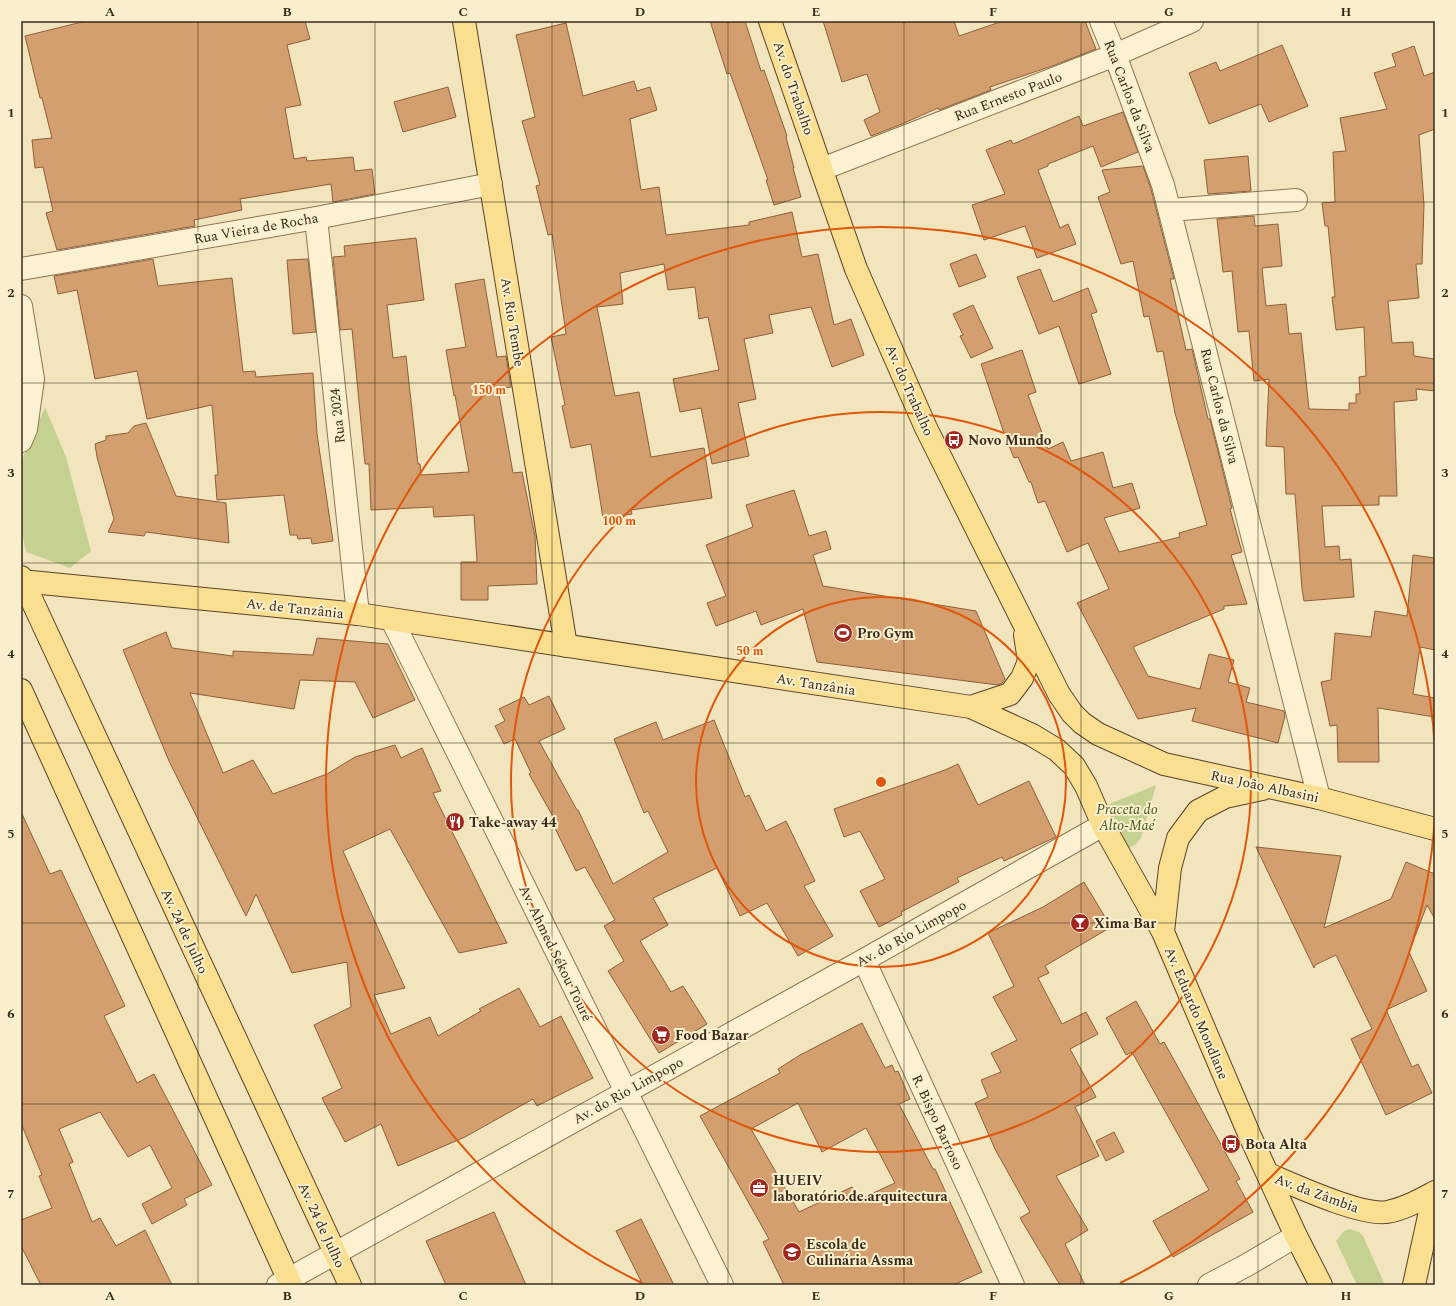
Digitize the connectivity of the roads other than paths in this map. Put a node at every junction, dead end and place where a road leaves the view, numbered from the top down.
1 (464, 21) edge
2 (770, 21) edge
3 (1101, 21) edge
4 (1192, 21) edge
5 (1115, 55) junction
6 (822, 168) junction
7 (491, 184) junction
8 (1296, 200) dead end
9 (1170, 210) junction
10 (316, 218) junction
11 (21, 269) edge
12 (21, 306) edge
13 (21, 441) edge
14 (22, 580) edge
15 (358, 614) junction
16 (392, 620) junction
17 (1023, 620) junction
18 (566, 646) junction
19 (21, 690) edge
20 (971, 707) junction
21 (1098, 734) joint
22 (1058, 750) joint
23 (1269, 787) junction
24 (1319, 798) junction
25 (1103, 825) junction
26 (1435, 829) edge
27 (1163, 932) junction
28 (864, 960) junction
29 (625, 1092) junction
30 (1268, 1174) junction
31 (1434, 1192) edge
32 (1296, 1236) junction
33 (335, 1253) junction
34 (286, 1283) edge
35 (350, 1285) edge
36 (722, 1285) edge
37 (1013, 1285) edge
38 (1209, 1285) edge
39 (1321, 1285) edge
40 (1414, 1285) edge

1 - 7 main road, Av. Rio Tembe
2 - 6 main road, Av. do Trabalho
3 - 5 street, Rua Carlos da Silva
4 - 5 street, Rua Ernesto Paulo
5 - 6 street, Rua Ernesto Paulo
5 - 9 street, Rua Carlos da Silva
6 - 17 main road, Av. do Trabalho
7 - 10 street, Rua Vieira de Rocha
7 - 18 main road, Av. Rio Tembe
8 - 9 street
9 - 24 street, Rua Carlos da Silva
10 - 11 street, Rua Vieira de Rocha
10 - 15 street, Rua 2024
12 - 13 street
14 - 15 main road, Av. de Tanzânia
14 - 33 main road, Av. 24 de Julho
15 - 16 main road, Av. de Tanzânia
16 - 18 main road, Av. de Tanzânia
16 - 29 street, Av. Ahmed Sékou Touré
17 - 20 main road
17 - 21 main road, Av. do Trabalho
18 - 20 main road, Av. Tanzânia
19 - 34 main road
20 - 22 main road, Av. Tanzânia
21 - 23 main road, Rua João Albasini
22 - 25 main road, Av. Eduardo Mondlane
23 - 24 main road, Rua João Albasini
23 - 27 main road
24 - 26 main road, Rua João Albasini
25 - 27 main road, Av. Eduardo Mondlane
25 - 28 street, Av. do Rio Limpopo
27 - 30 main road, Av. Eduardo Mondlane
28 - 29 street, Av. do Rio Limpopo
28 - 37 street, R. Bispo Barroso
29 - 33 street, Av. do Rio Limpopo
29 - 36 street, Av. Ahmed Sékou Touré
30 - 31 main road, Av. da Zâmbia
30 - 32 main road, Av. Eduardo Mondlane
31 - 40 main road
32 - 38 street
32 - 39 main road, Av. Eduardo Mondlane
33 - 34 street, Av. do Rio Limpopo
33 - 35 main road, Av. 24 de Julho

